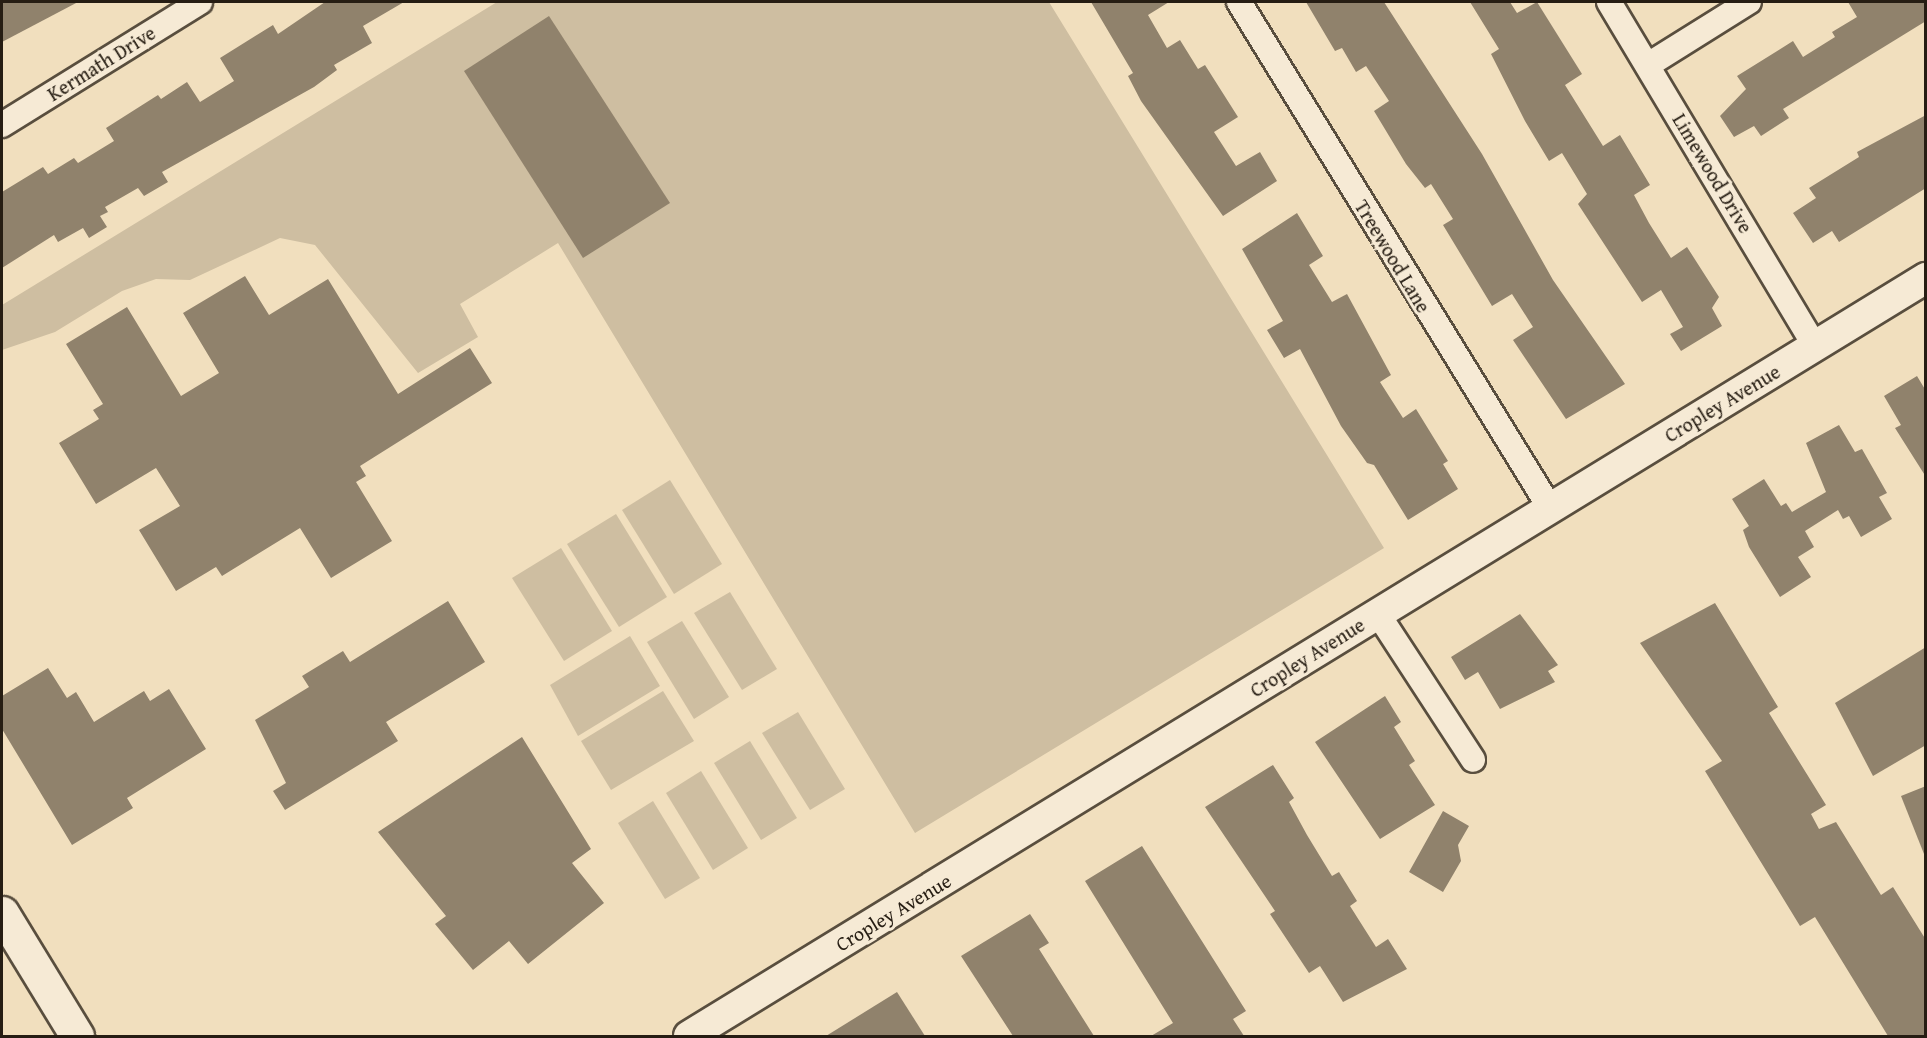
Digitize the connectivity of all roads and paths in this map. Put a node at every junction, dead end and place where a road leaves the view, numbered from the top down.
1 (200, 2) edge
2 (1239, 2) edge
3 (1609, 2) edge
4 (1749, 2) edge
5 (1648, 65) junction
6 (2, 124) edge
7 (1926, 278) edge
8 (1815, 346) junction
9 (1551, 508) junction
10 (1378, 614) junction
11 (1473, 760) dead end
12 (2, 913) edge
13 (77, 1036) edge
14 (689, 1036) edge

1 - 6 street, Kermath Drive
2 - 9 street, Treewood Lane
3 - 5 street, Limewood Drive
4 - 5 street
5 - 8 street, Limewood Drive
7 - 8 street, Cropley Avenue
8 - 9 street, Cropley Avenue
9 - 10 street, Cropley Avenue
10 - 11 street
10 - 14 street, Cropley Avenue
12 - 13 main road

